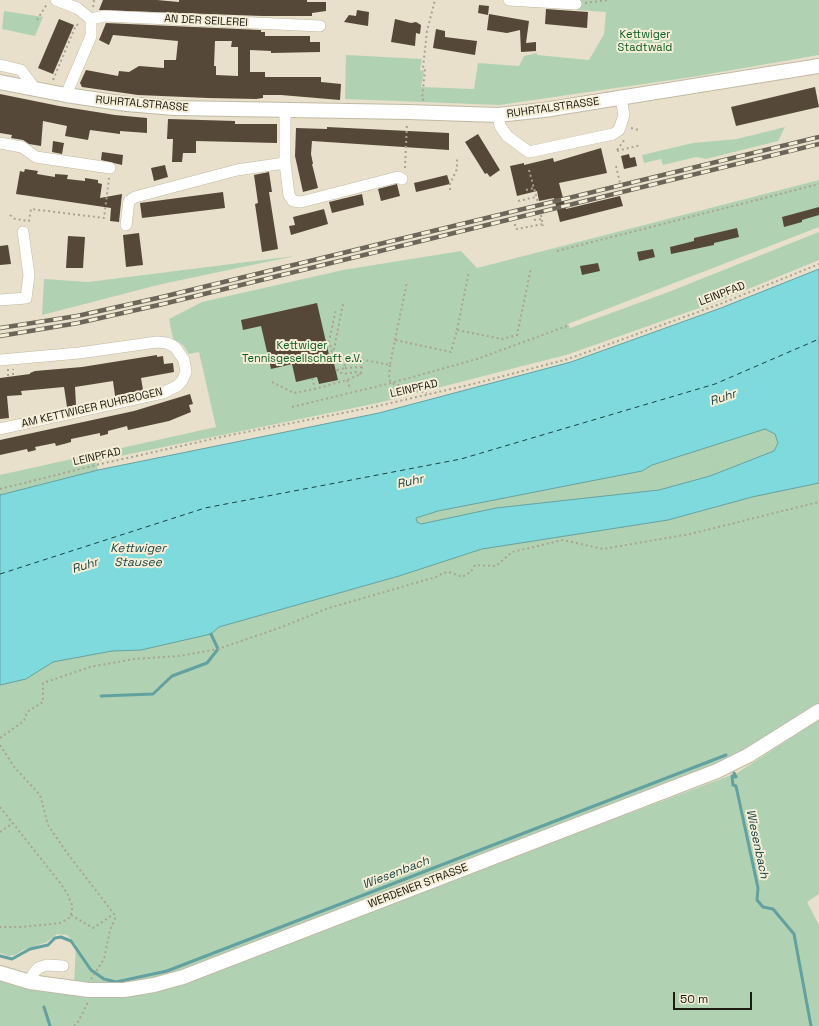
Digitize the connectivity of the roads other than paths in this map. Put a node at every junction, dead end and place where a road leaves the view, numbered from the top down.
1 (56, 0) edge
2 (508, 0) edge
3 (576, 4) road end
4 (91, 20) junction
5 (320, 26) dead end
6 (0, 66) edge
7 (819, 66) edge
8 (0, 82) edge
9 (42, 91) junction
10 (66, 95) junction
11 (621, 98) junction
12 (285, 110) junction
13 (498, 115) junction
14 (0, 142) edge
15 (285, 163) junction
16 (110, 168) road end
17 (402, 179) dead end
18 (126, 225) dead end
19 (23, 232) dead end
20 (0, 300) edge
21 (0, 360) edge
22 (0, 429) edge
23 (819, 711) edge
24 (63, 966) dead end
25 (0, 973) edge
26 (30, 982) junction

1 - 4 street
2 - 3 street
4 - 5 street, AN DER SEILEREI
4 - 10 street
6 - 9 street
7 - 11 main road, RUHRTALSTRASSE
8 - 9 main road, RUHRTALSTRASSE
9 - 10 main road, RUHRTALSTRASSE
10 - 12 main road, RUHRTALSTRASSE
11 - 13 main road, RUHRTALSTRASSE
11 - 13 street
12 - 13 main road, RUHRTALSTRASSE
12 - 15 street
14 - 16 street
15 - 17 street
15 - 18 street
19 - 20 street
21 - 22 street, AM KETTWIGER RUHRBOGEN
23 - 26 main road, WERDENER STRASSE
24 - 26 street
25 - 26 main road, WERDENER STRASSE

